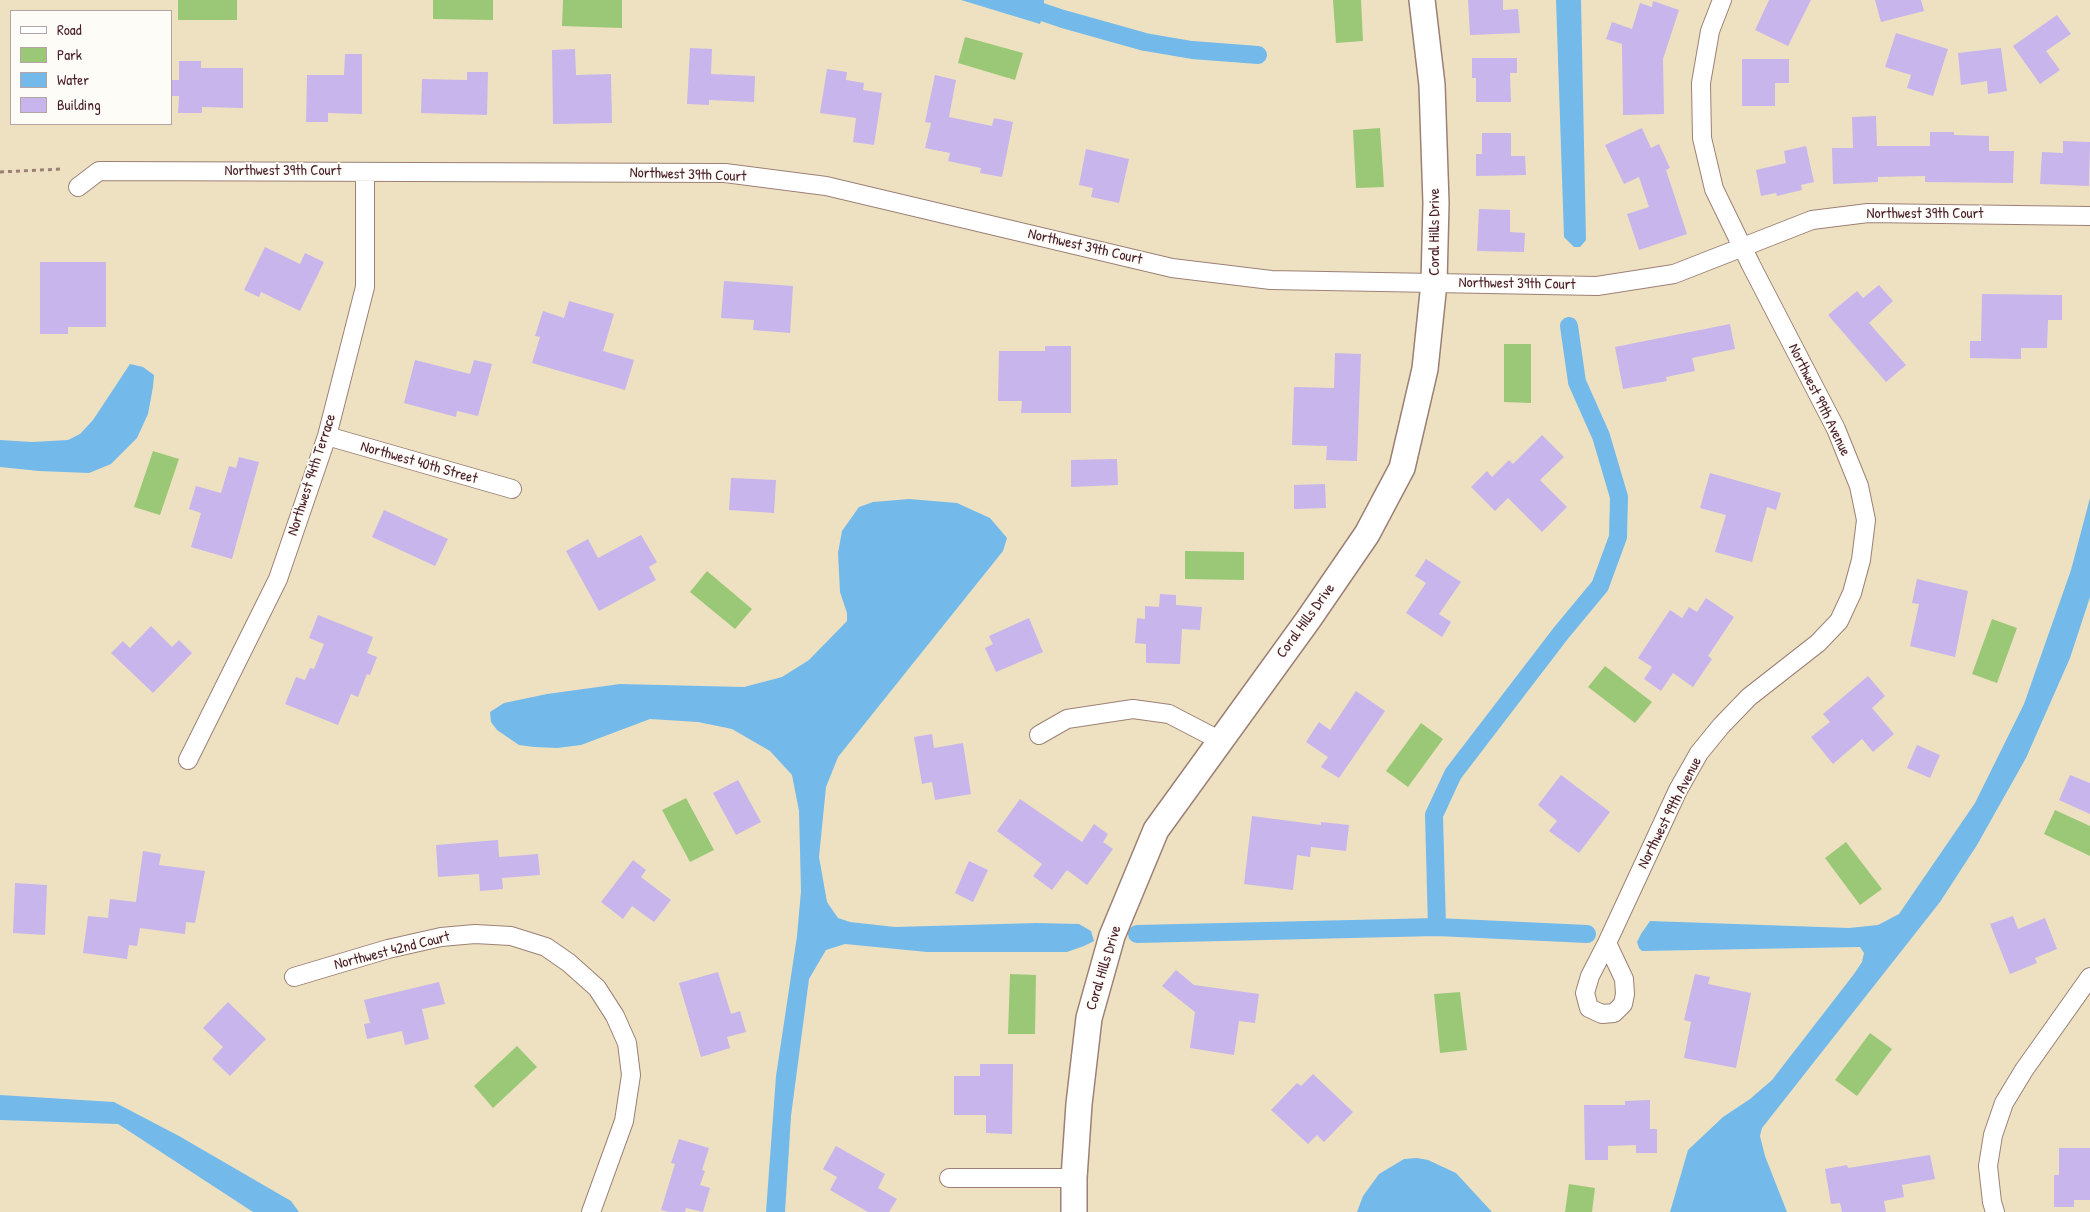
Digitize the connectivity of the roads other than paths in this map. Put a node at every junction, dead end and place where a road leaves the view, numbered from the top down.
1 (1422, 0) edge
2 (1722, 0) edge
3 (365, 172) junction
4 (78, 187) dead end
5 (2090, 216) edge
6 (1742, 248) junction
7 (1434, 283) junction
8 (327, 436) junction
9 (512, 489) dead end
10 (1039, 735) dead end
11 (1219, 740) junction
12 (188, 760) dead end
13 (1607, 943) dead end
14 (294, 977) dead end
15 (2090, 977) edge
16 (949, 1178) dead end
17 (1074, 1178) junction
18 (591, 1212) edge
19 (1074, 1212) edge
20 (1995, 1212) edge

1 - 7 street, Coral Hills Drive
2 - 6 street, Northwest 99th Avenue
3 - 4 street, Northwest 39th Court
3 - 7 street, Northwest 39th Court
3 - 8 street, Northwest 94th Terrace
5 - 6 street, Northwest 39th Court
6 - 7 street, Northwest 39th Court
6 - 13 street, Northwest 99th Avenue
7 - 11 street, Coral Hills Drive
8 - 9 street, Northwest 40th Street
8 - 12 street, Northwest 94th Terrace
10 - 11 street
11 - 17 street, Coral Hills Drive
14 - 18 street, Northwest 42nd Court
15 - 20 street
16 - 17 street
17 - 19 street, Coral Hills Drive

